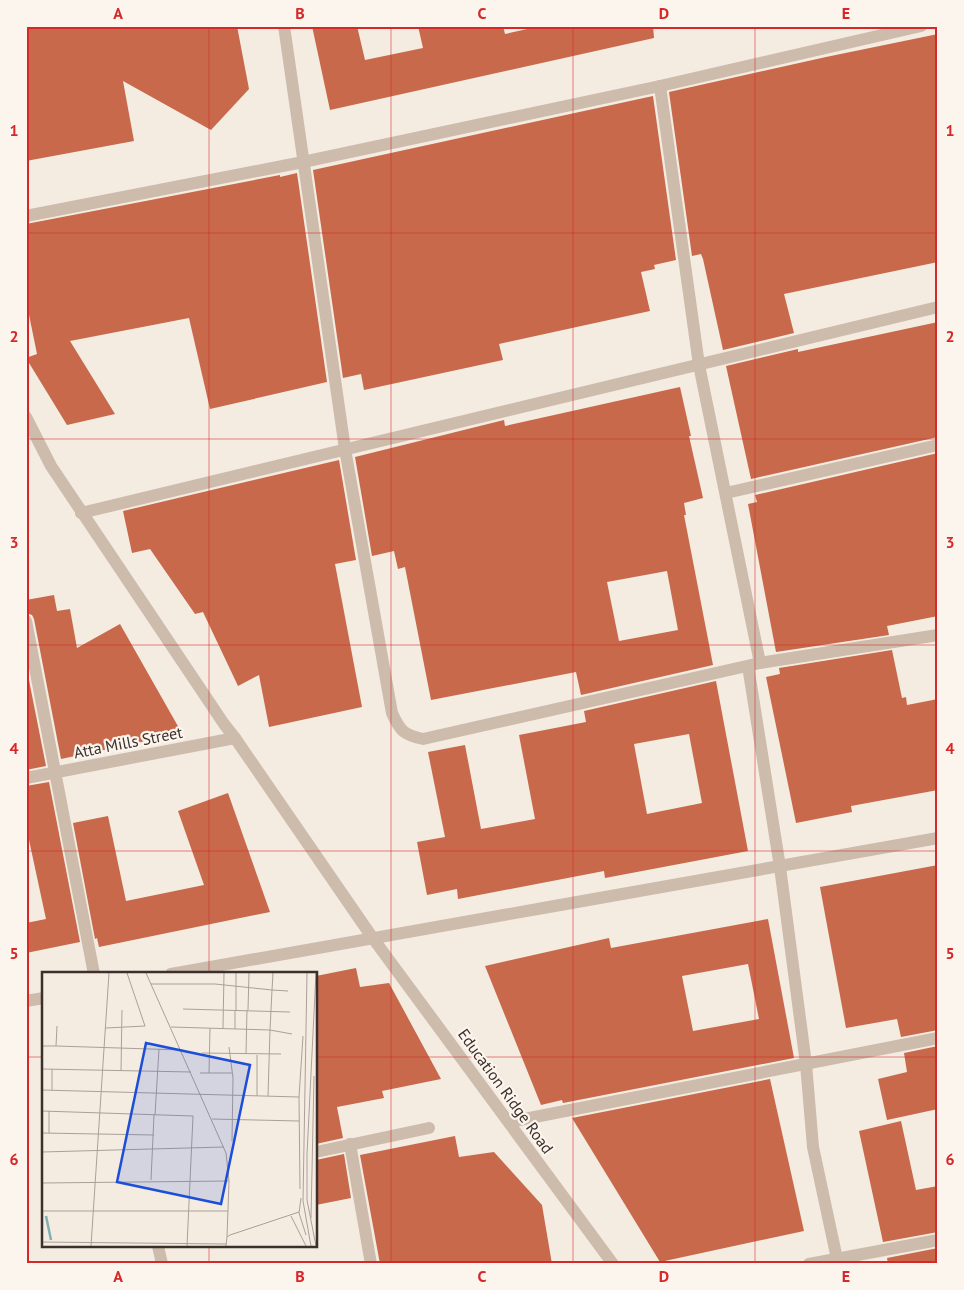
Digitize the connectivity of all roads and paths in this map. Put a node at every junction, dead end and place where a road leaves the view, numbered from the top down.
1 (284, 26) edge
2 (921, 26) edge
3 (660, 86) junction
4 (303, 162) junction
5 (26, 216) edge
6 (938, 307) edge
7 (699, 366) junction
8 (26, 417) edge
9 (938, 445) edge
10 (345, 449) junction
11 (726, 493) junction
12 (81, 513) junction
13 (26, 621) edge
14 (938, 635) edge
15 (754, 664) junction
16 (235, 738) junction
17 (56, 772) junction
18 (26, 778) edge
19 (938, 838) edge
20 (780, 867) junction
21 (372, 937) junction
22 (94, 972) edge
23 (182, 972) edge
24 (42, 998) edge
25 (26, 1001) edge
26 (938, 1038) edge
27 (806, 1064) junction
28 (509, 1122) junction
29 (429, 1128) dead end
30 (350, 1144) junction
31 (318, 1152) edge
32 (938, 1240) edge
33 (158, 1248) edge
34 (836, 1259) junction
35 (162, 1264) edge
36 (371, 1264) edge
37 (613, 1264) edge
38 (809, 1264) edge

1 - 4 street
2 - 3 street
3 - 4 street
3 - 7 street
4 - 5 street
4 - 10 street
6 - 7 street
7 - 10 street
7 - 11 street
8 - 12 street, Education Ridge Road
9 - 11 street
10 - 12 street
10 - 15 street
11 - 15 street
12 - 16 street, Education Ridge Road
13 - 17 street
14 - 15 street
15 - 20 street
16 - 17 street, Atta Mills Street
16 - 21 street, Education Ridge Road
17 - 18 street, Atta Mills Street
17 - 22 street
19 - 20 street
20 - 21 street
20 - 27 street
21 - 23 street
21 - 28 street, Education Ridge Road
24 - 25 street
26 - 27 street
27 - 28 street
27 - 34 street
28 - 37 street, Education Ridge Road
29 - 30 street
30 - 31 street
30 - 36 street
32 - 34 street
33 - 35 street
34 - 38 street

